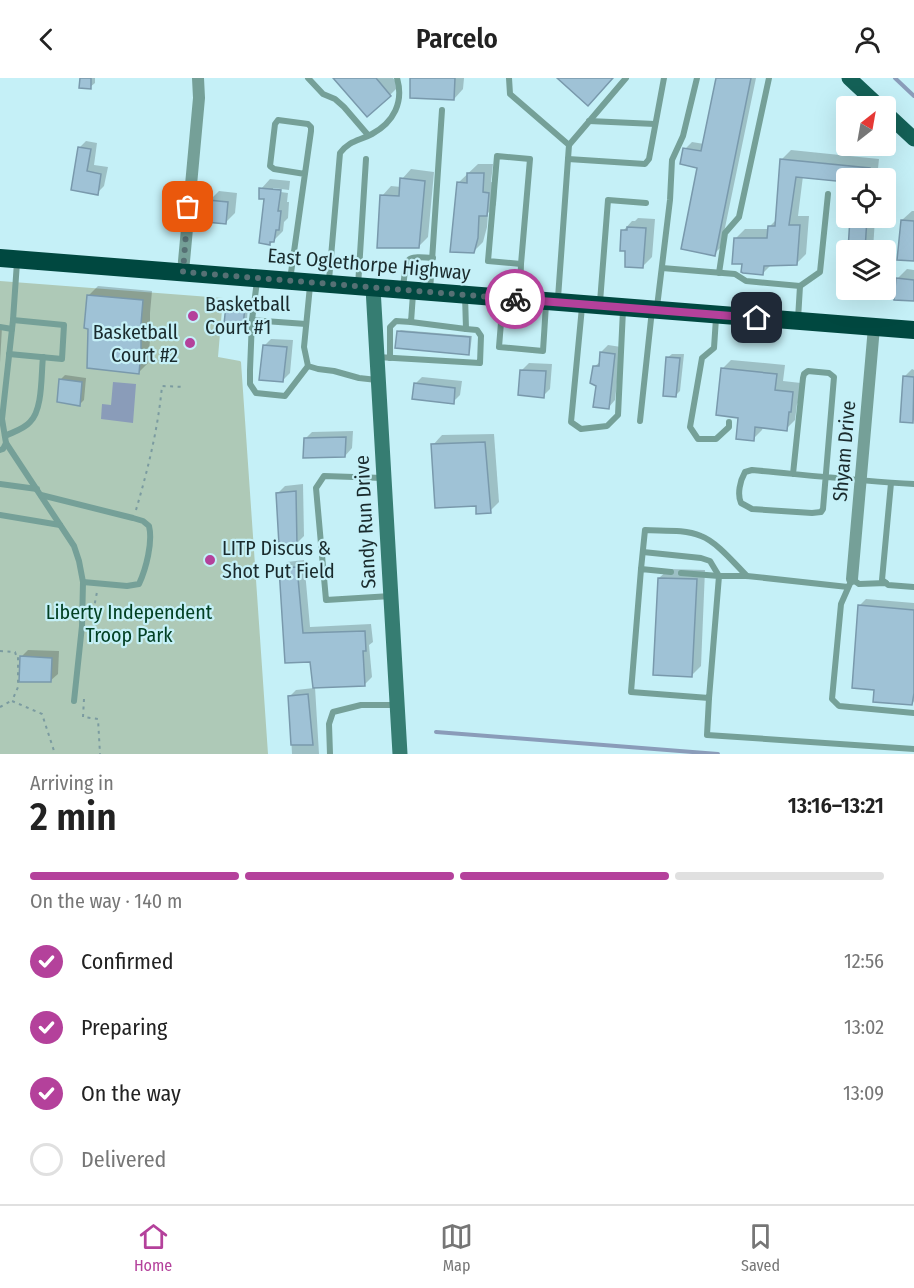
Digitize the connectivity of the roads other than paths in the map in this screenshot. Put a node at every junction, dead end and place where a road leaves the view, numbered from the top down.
1 (198, 78) edge
2 (308, 78) edge
3 (397, 78) edge
4 (509, 78) edge
5 (626, 78) edge
6 (664, 78) edge
7 (697, 78) edge
8 (769, 78) edge
9 (849, 78) edge
10 (868, 96) edge
11 (442, 110) dead end
12 (589, 121) junction
13 (896, 123) edge
14 (655, 124) junction
15 (368, 135) junction
16 (914, 140) edge
17 (569, 145) junction
18 (366, 159) dead end
19 (568, 159) junction
20 (305, 174) junction
21 (828, 194) dead end
22 (646, 203) dead end
23 (8, 258) edge
24 (433, 258) junction
25 (521, 264) junction
26 (662, 268) junction
27 (183, 272) junction
28 (719, 273) junction
29 (258, 278) junction
30 (290, 280) junction
31 (310, 282) junction
32 (329, 284) junction
33 (800, 286) junction
34 (365, 287) junction
35 (415, 290) junction
36 (465, 295) junction
37 (512, 298) junction
38 (552, 302) junction
39 (591, 305) junction
40 (623, 307) junction
41 (654, 310) junction
42 (716, 314) junction
43 (13, 320) junction
44 (252, 320) junction
45 (798, 321) junction
46 (411, 322) junction
47 (306, 324) junction
48 (0, 327) edge
49 (874, 327) junction
50 (12, 329) junction
51 (466, 329) junction
52 (914, 330) edge
53 (9, 354) junction
54 (43, 357) junction
55 (383, 357) junction
56 (308, 366) junction
57 (378, 380) junction
58 (640, 420) dead end
59 (729, 422) dead end
60 (6, 440) junction
61 (0, 450) edge
62 (793, 474) junction
63 (825, 477) junction
64 (384, 478) junction
65 (861, 480) junction
66 (891, 483) junction
67 (0, 484) edge
68 (914, 484) edge
69 (39, 492) junction
70 (0, 515) edge
71 (60, 525) junction
72 (643, 552) junction
73 (641, 569) junction
74 (671, 572) dead end
75 (681, 573) dead end
76 (719, 576) junction
77 (747, 576) junction
78 (83, 582) junction
79 (850, 583) junction
80 (886, 583) junction
81 (914, 587) edge
82 (391, 596) junction
83 (710, 699) junction
84 (74, 701) dead end
85 (397, 705) junction
86 (914, 713) edge
87 (914, 749) edge
88 (330, 754) edge
89 (400, 754) edge

1 - 27 street
2 - 15 lane
3 - 15 lane
4 - 17 lane
5 - 12 lane
6 - 14 lane
7 - 26 lane
8 - 28 lane
9 - 10 main road
11 - 24 lane
12 - 14 lane
12 - 17 lane
13 - 16 main road
14 - 19 lane
15 - 32 lane
17 - 19 lane
18 - 34 lane
19 - 38 lane
20 - 20 lane
20 - 30 lane
21 - 33 lane
22 - 39 lane
23 - 27 highway, East Oglethorpe Highway
23 - 43 lane
24 - 35 lane
24 - 35 lane
25 - 25 lane
25 - 37 lane
26 - 28 lane
26 - 41 lane
27 - 29 highway, East Oglethorpe Highway
28 - 33 lane
29 - 30 highway, East Oglethorpe Highway
29 - 44 lane
30 - 31 highway, East Oglethorpe Highway
31 - 32 highway, East Oglethorpe Highway
31 - 47 lane
32 - 34 highway, East Oglethorpe Highway
33 - 45 lane
34 - 35 highway, East Oglethorpe Highway
34 - 55 street, Sandy Run Drive
35 - 36 highway, East Oglethorpe Highway
35 - 46 lane
36 - 37 highway, East Oglethorpe Highway
36 - 51 lane
37 - 38 highway, East Oglethorpe Highway
37 - 38 lane
38 - 39 highway, East Oglethorpe Highway
39 - 40 highway, East Oglethorpe Highway
39 - 40 lane
40 - 41 highway, East Oglethorpe Highway
41 - 42 highway, East Oglethorpe Highway
41 - 58 lane
42 - 45 highway, East Oglethorpe Highway
42 - 59 lane
43 - 50 lane
43 - 54 lane
44 - 47 lane
44 - 56 lane
45 - 49 highway, East Oglethorpe Highway
46 - 51 lane
46 - 55 lane
47 - 56 lane
48 - 50 lane
49 - 52 highway, East Oglethorpe Highway
49 - 65 street, Shyam Drive
50 - 53 lane
51 - 55 lane
53 - 54 lane
53 - 60 lane
54 - 60 lane
55 - 57 street, Sandy Run Drive
56 - 57 lane
57 - 64 street, Sandy Run Drive
60 - 61 lane
60 - 69 lane
62 - 63 lane
62 - 63 lane
62 - 63 lane
63 - 65 lane
64 - 82 street, Sandy Run Drive
64 - 82 lane
65 - 66 lane
65 - 79 street, Shyam Drive
66 - 68 lane
66 - 80 lane
67 - 69 lane
69 - 71 lane
69 - 78 lane
70 - 71 lane
71 - 78 lane
72 - 73 lane
72 - 76 lane
72 - 77 lane
73 - 74 lane
73 - 83 lane
75 - 76 lane
76 - 77 lane
76 - 83 lane
77 - 79 lane
78 - 84 lane
79 - 80 lane
79 - 86 lane
80 - 81 lane
82 - 85 street, Sandy Run Drive
83 - 87 lane
85 - 88 lane
85 - 89 street, Sandy Run Drive

